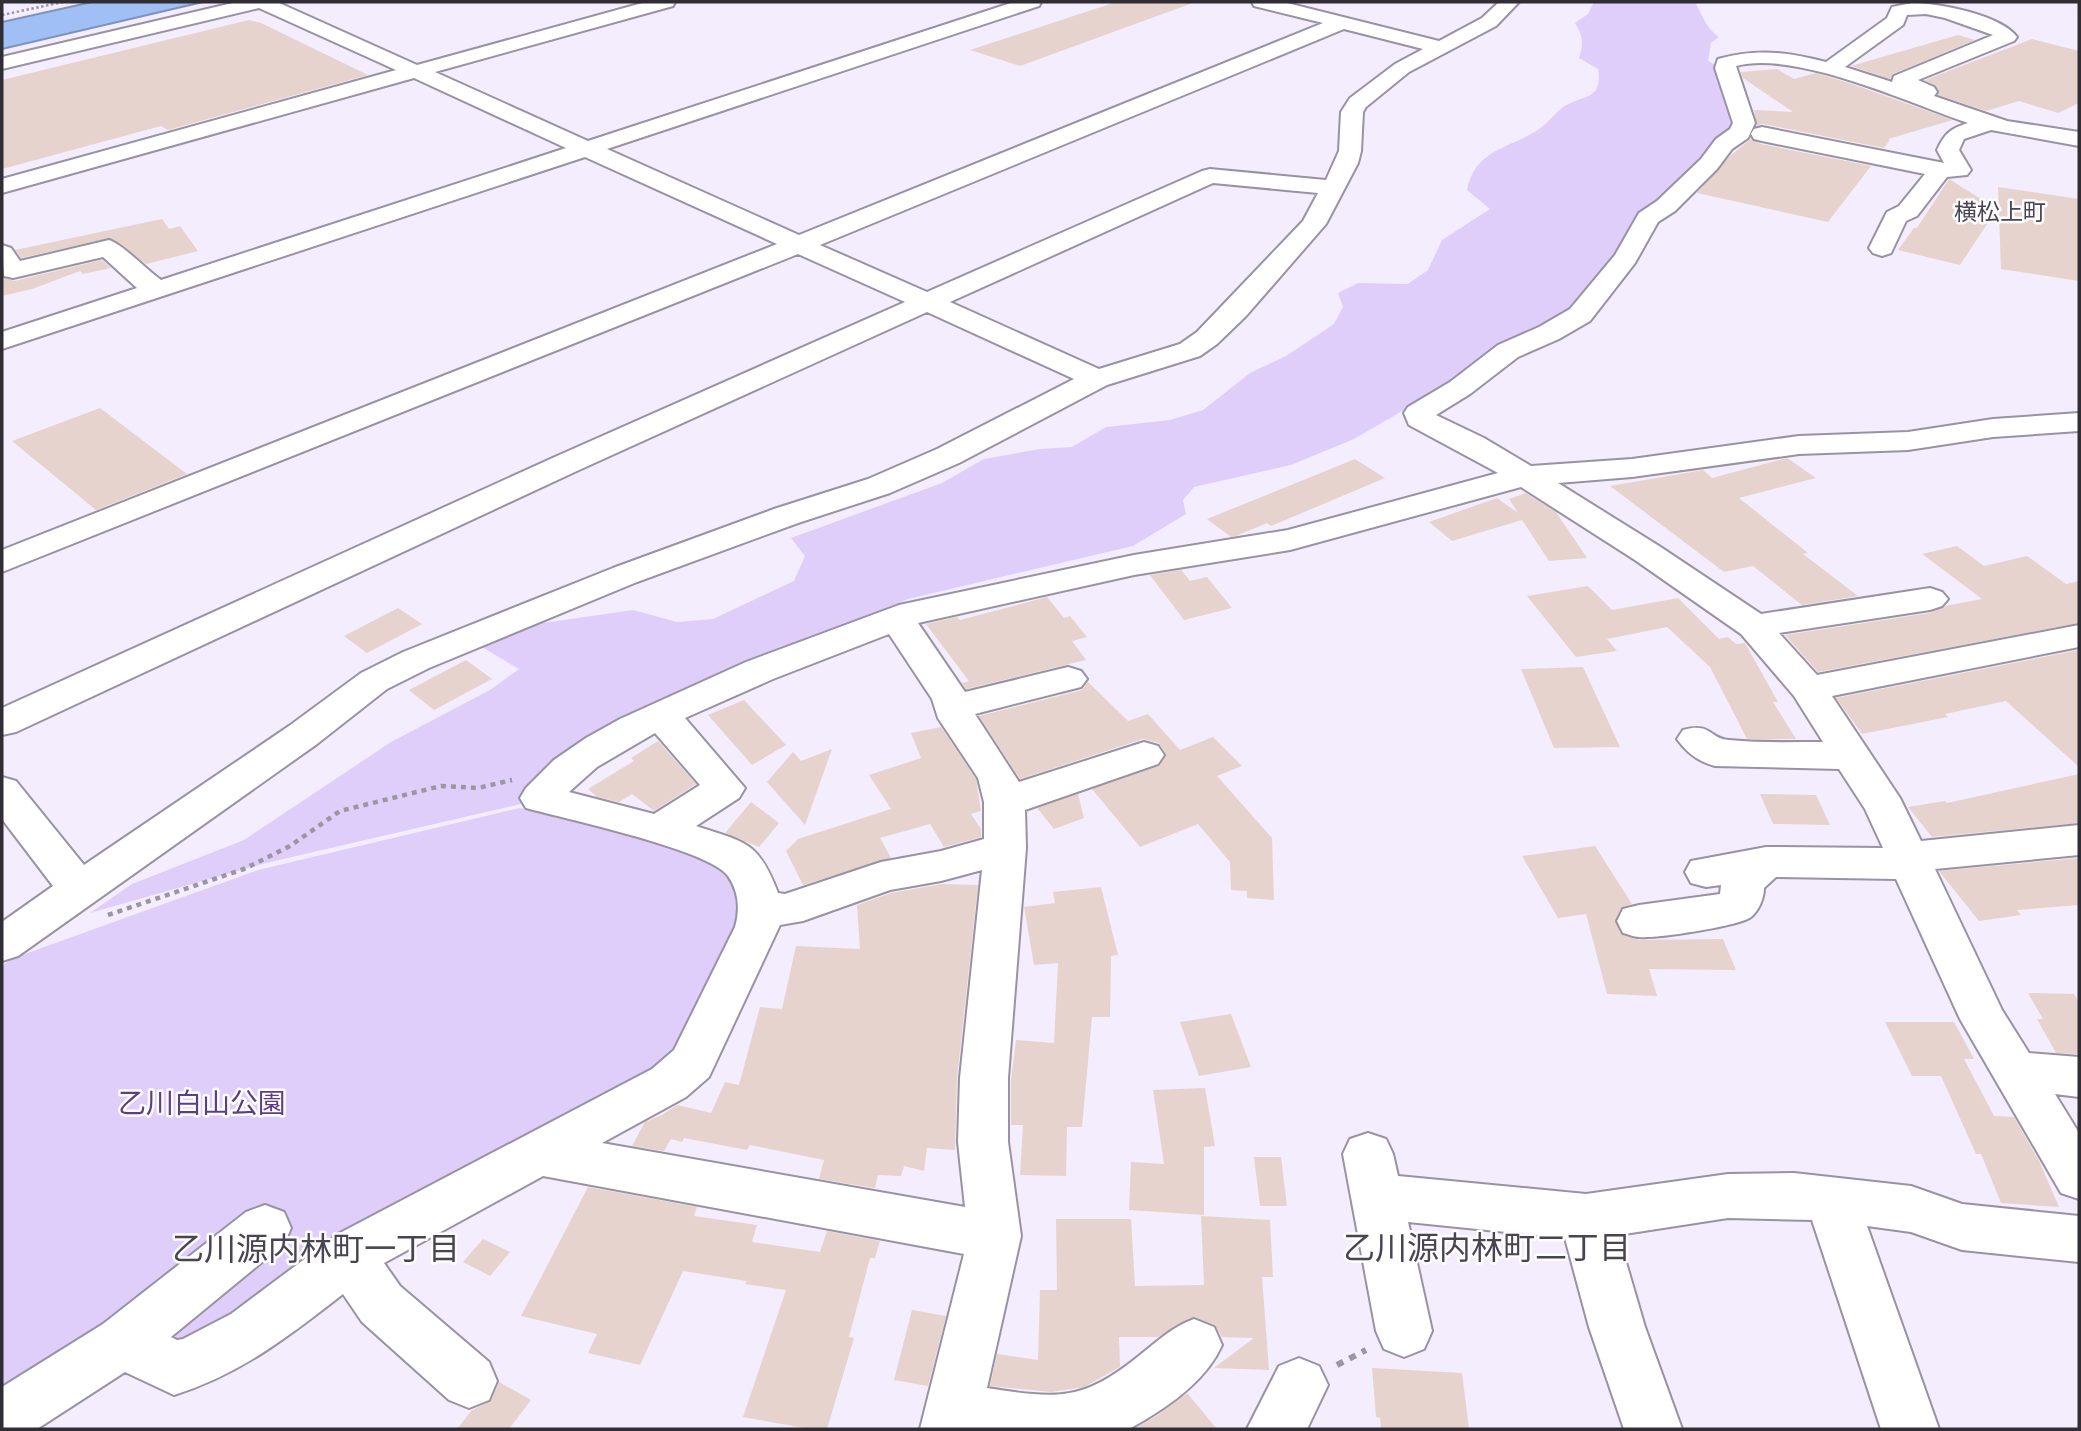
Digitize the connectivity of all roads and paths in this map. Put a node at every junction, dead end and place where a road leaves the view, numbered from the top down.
1 (64, 2) edge
2 (261, 2) edge
3 (666, 2) edge
4 (1032, 2) edge
5 (1261, 2) edge
6 (1510, 2) edge
7 (2, 15) edge
8 (1341, 23) junction
9 (1444, 48) junction
10 (2, 63) edge
11 (1831, 68) junction
12 (412, 72) junction
13 (1995, 124) junction
14 (1762, 134) dead end
15 (2079, 139) edge
16 (585, 149) junction
17 (1940, 170) junction
18 (2, 186) edge
19 (1333, 187) junction
20 (797, 245) junction
21 (1882, 247) dead end
22 (2, 253) edge
23 (156, 290) junction
24 (929, 302) junction
25 (2, 341) edge
26 (1097, 379) junction
27 (2079, 422) edge
28 (1525, 476) junction
29 (2, 562) edge
30 (1930, 599) dead end
31 (897, 619) junction
32 (1754, 626) junction
33 (2079, 636) edge
34 (1068, 679) dead end
35 (1808, 689) junction
36 (954, 707) junction
37 (660, 715) junction
38 (2, 723) edge
39 (1698, 739) dead end
40 (1144, 755) dead end
41 (1852, 756) junction
42 (520, 778) dead end
43 (2, 791) edge
44 (1004, 802) junction
45 (659, 830) junction
46 (2079, 840) edge
47 (1005, 848) junction
48 (1909, 860) junction
49 (1766, 862) junction
50 (1706, 872) dead end
51 (91, 903) junction
52 (762, 908) junction
53 (1639, 921) dead end
54 (2, 944) edge
55 (2017, 1071) junction
56 (2079, 1077) edge
57 (537, 1153) junction
58 (2079, 1177) edge
59 (1831, 1199) junction
60 (1586, 1217) junction
61 (265, 1228) dead end
62 (995, 1236) junction
63 (2079, 1239) edge
64 (349, 1257) junction
65 (1404, 1331) joint
66 (123, 1342) junction
67 (1194, 1345) dead end
68 (469, 1381) dead end
69 (1287, 1407) edge
70 (2, 1419) edge
71 (951, 1420) edge
72 (1653, 1429) edge
73 (1910, 1429) edge

1 - 7 path
2 - 10 street
2 - 12 street
3 - 12 street
4 - 16 street
5 - 8 street
6 - 9 street
8 - 9 street
8 - 20 street
9 - 19 street
11 - 13 street
11 - 13 street
11 - 28 street
12 - 16 street
12 - 18 street
13 - 15 street
13 - 17 street
14 - 17 street
16 - 20 street
16 - 23 street
17 - 21 street
19 - 24 street
19 - 26 street
20 - 24 street
20 - 29 street
22 - 23 street
23 - 25 street
24 - 26 street
24 - 38 street
26 - 51 street
27 - 28 street
28 - 31 street
28 - 32 street
30 - 32 street
31 - 36 street
31 - 37 street
32 - 35 street
33 - 35 street
34 - 36 street
35 - 41 street
36 - 44 street
37 - 45 street
37 - 45 street
39 - 41 street
40 - 44 street
41 - 48 street
42 - 51 path
43 - 51 street
44 - 47 street
45 - 52 street
46 - 48 street
47 - 52 street
47 - 62 street
48 - 49 street
48 - 55 street
49 - 50 street
49 - 53 street
51 - 54 street
52 - 57 street
55 - 56 street
55 - 58 street
57 - 62 street
57 - 64 street
59 - 60 street
59 - 63 street
59 - 73 street
60 - 65 street
60 - 72 street
61 - 66 street
62 - 71 street
64 - 66 street
64 - 68 street
65 - 69 path
66 - 70 street
67 - 71 street

